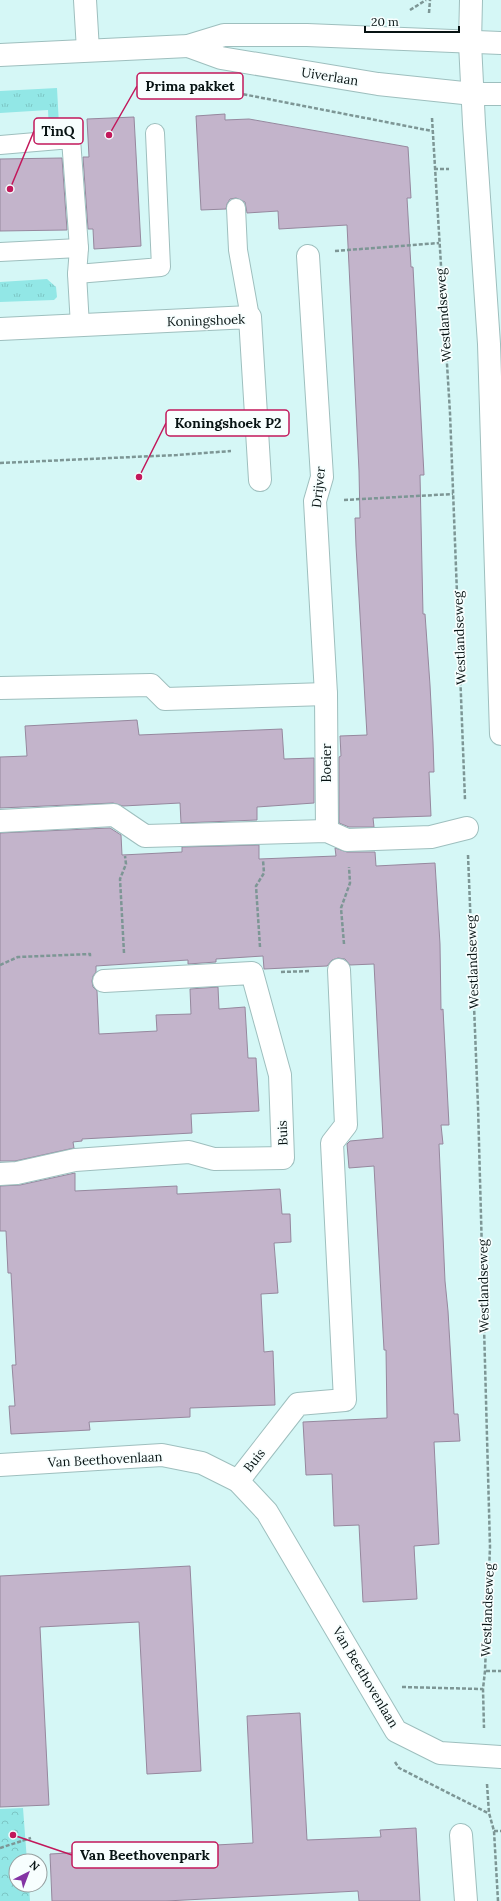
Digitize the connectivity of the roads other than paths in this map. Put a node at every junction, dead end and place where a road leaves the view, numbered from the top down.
1 (85, 0) edge
2 (471, 0) edge
3 (470, 43) junction
4 (501, 43) edge
5 (188, 46) junction
6 (88, 50) junction
7 (0, 55) edge
8 (473, 94) junction
9 (501, 94) edge
10 (155, 133) dead end
11 (0, 145) edge
12 (236, 208) dead end
13 (79, 248) junction
14 (0, 252) edge
15 (308, 256) road end
16 (77, 274) junction
17 (250, 317) junction
18 (80, 326) junction
19 (0, 329) edge
20 (260, 480) dead end
21 (0, 688) edge
22 (326, 694) junction
23 (501, 734) edge
24 (0, 821) edge
25 (467, 828) road end
26 (327, 831) junction
27 (339, 970) road end
28 (104, 981) road end
29 (0, 1174) edge
30 (0, 1464) edge
31 (238, 1481) junction
32 (493, 1756) edge
33 (461, 1835) dead end
34 (466, 1901) edge

1 - 6 street
2 - 3 street
3 - 4 street, Uiverlaan
3 - 5 street, Uiverlaan
3 - 8 street
5 - 6 street, Uiverlaan
5 - 8 street, Uiverlaan
6 - 7 street, Uiverlaan
8 - 9 street, Uiverlaan
8 - 23 street
10 - 16 lane
11 - 13 lane
12 - 17 lane
13 - 14 lane
13 - 16 lane
15 - 22 street, Drijver
16 - 18 lane
17 - 18 street, Koningshoek
17 - 20 street, Koningshoek
18 - 19 street, Koningshoek
21 - 22 street
22 - 26 street, Boeier
24 - 26 street
25 - 26 street
27 - 31 street, Buis
28 - 29 street, Buis
30 - 31 street, Van Beethovenlaan
31 - 32 street, Van Beethovenlaan
33 - 34 street

